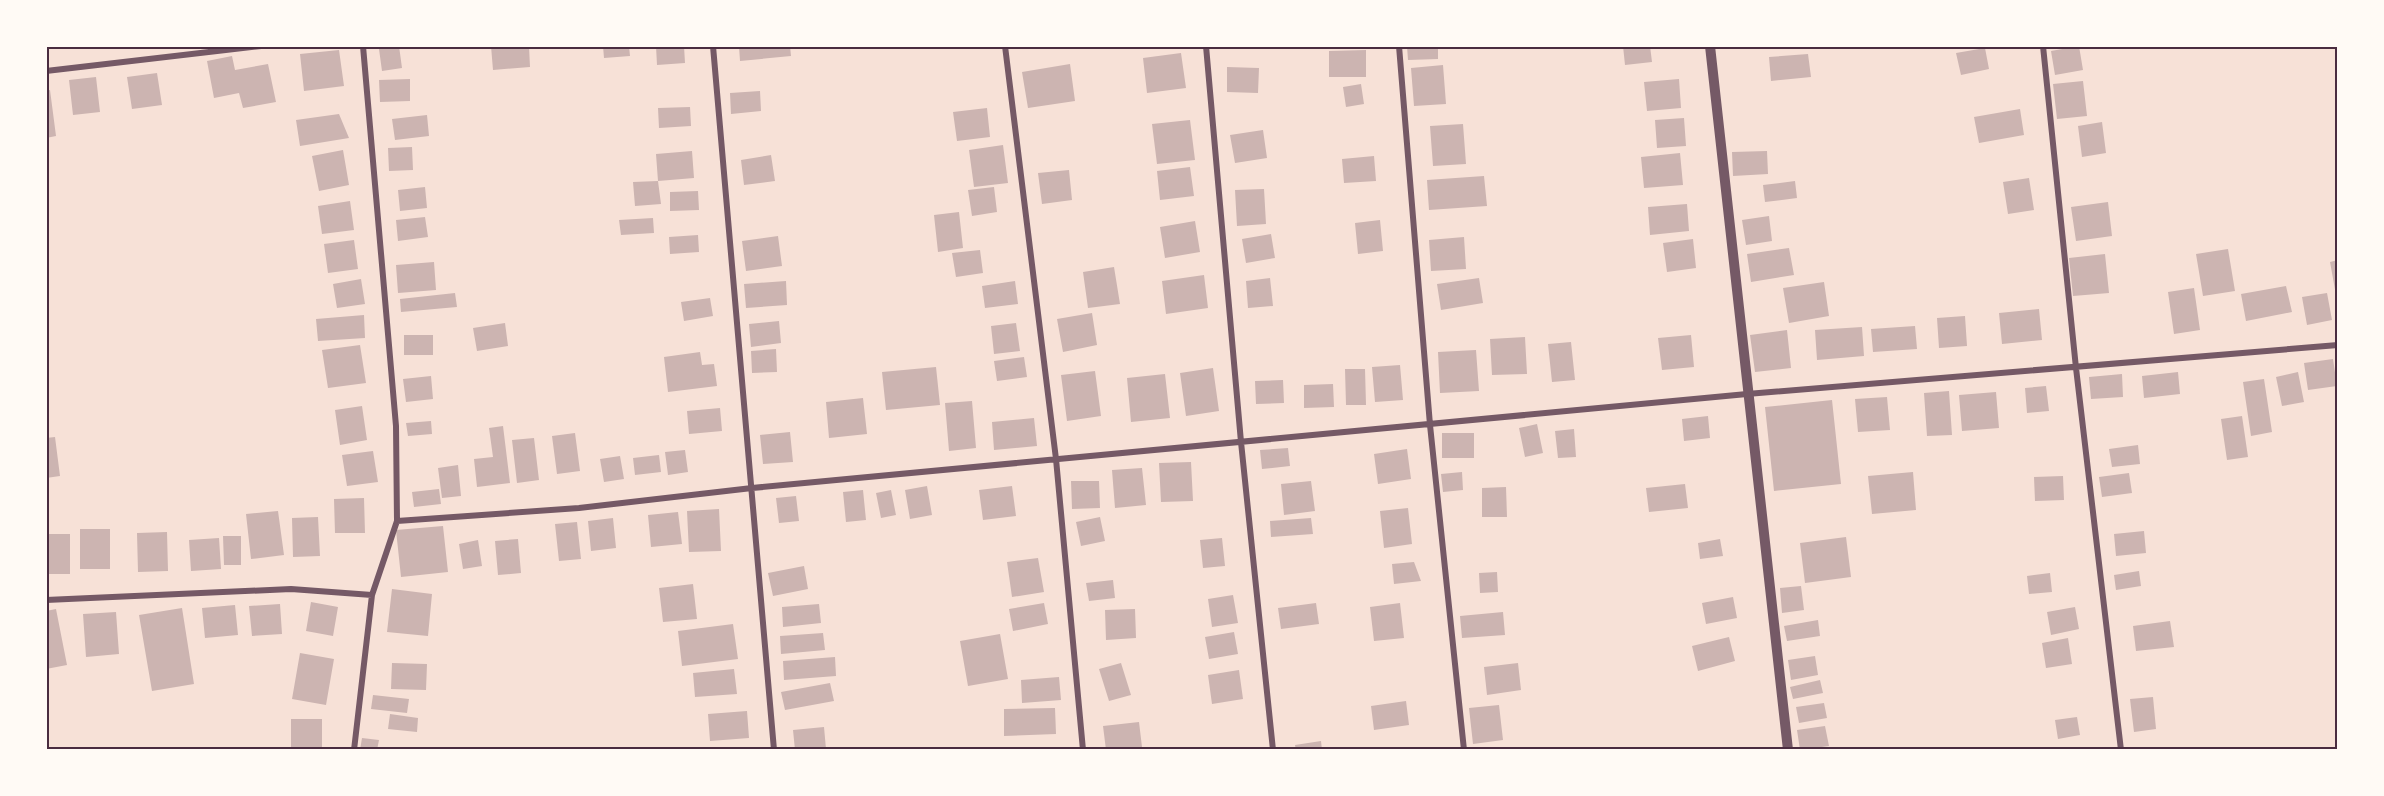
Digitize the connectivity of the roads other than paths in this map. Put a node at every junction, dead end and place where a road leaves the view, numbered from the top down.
1 (261, 46) edge
2 (363, 46) edge
3 (713, 46) edge
4 (1005, 46) edge
5 (1206, 46) edge
6 (1399, 46) edge
7 (1710, 46) edge
8 (2043, 46) edge
9 (46, 71) edge
10 (2337, 345) edge
11 (2076, 368) junction
12 (1747, 394) junction
13 (1430, 425) junction
14 (1241, 442) junction
15 (1056, 459) junction
16 (752, 488) junction
17 (397, 521) junction
18 (372, 595) junction
19 (46, 600) edge
20 (354, 750) edge
21 (774, 750) edge
22 (1083, 750) edge
23 (1273, 750) edge
24 (1464, 750) edge
25 (1788, 750) edge
26 (2121, 750) edge

1 - 9 street
2 - 17 street
3 - 16 street
4 - 15 street
5 - 14 street
6 - 13 street
7 - 12 street
8 - 11 street
10 - 11 street
11 - 12 street
11 - 26 street
12 - 13 street
12 - 25 street
13 - 14 street
13 - 24 street
14 - 15 street
14 - 23 street
15 - 16 street
15 - 22 street
16 - 17 street
16 - 21 street
17 - 18 street
18 - 19 street
18 - 20 street

